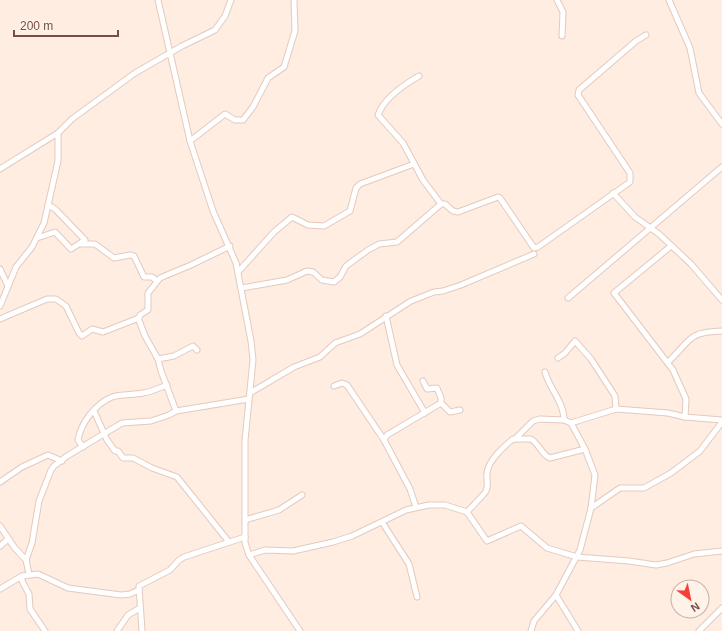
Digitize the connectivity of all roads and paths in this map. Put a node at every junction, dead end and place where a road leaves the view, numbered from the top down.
1 (158, 0) edge
2 (231, 0) edge
3 (294, 0) edge
4 (558, 0) edge
5 (669, 0) edge
6 (646, 35) dead end
7 (562, 36) dead end
8 (171, 53) junction
9 (419, 76) dead end
10 (722, 124) edge
11 (58, 133) junction
12 (190, 141) junction
13 (414, 164) junction
14 (722, 167) edge
15 (0, 169) edge
16 (613, 193) junction
17 (441, 204) junction
18 (48, 205) junction
19 (650, 230) junction
20 (37, 238) junction
21 (79, 244) junction
22 (230, 246) junction
23 (671, 246) junction
24 (534, 254) dead end
25 (0, 269) edge
26 (239, 271) junction
27 (157, 281) junction
28 (8, 286) junction
29 (242, 288) junction
30 (568, 298) dead end
31 (722, 299) edge
32 (0, 306) edge
33 (386, 316) junction
34 (138, 318) junction
35 (0, 319) edge
36 (722, 331) edge
37 (197, 350) dead end
38 (558, 358) dead end
39 (158, 359) junction
40 (668, 362) junction
41 (545, 372) dead end
42 (423, 381) dead end
43 (167, 385) junction
44 (334, 386) dead end
45 (249, 396) junction
46 (441, 403) junction
47 (616, 409) junction
48 (460, 410) dead end
49 (94, 411) junction
50 (176, 411) junction
51 (425, 413) junction
52 (685, 417) junction
53 (564, 420) junction
54 (722, 421) edge
55 (571, 423) junction
56 (105, 434) junction
57 (515, 439) junction
58 (384, 440) junction
59 (83, 447) junction
60 (585, 448) junction
61 (62, 460) junction
62 (0, 482) edge
63 (302, 495) dead end
64 (416, 507) junction
65 (591, 508) junction
66 (467, 512) junction
67 (244, 520) junction
68 (382, 522) junction
69 (0, 526) edge
70 (245, 537) junction
71 (8, 539) junction
72 (229, 542) junction
73 (0, 546) edge
74 (722, 551) edge
75 (249, 555) junction
76 (577, 557) junction
77 (26, 560) junction
78 (30, 574) junction
79 (22, 576) junction
80 (0, 588) edge
81 (139, 590) junction
82 (556, 595) junction
83 (417, 597) dead end
84 (140, 608) junction
85 (722, 608) edge
86 (45, 631) edge
87 (117, 631) edge
88 (142, 631) edge
89 (300, 631) edge
90 (531, 631) edge
91 (578, 631) edge
92 (700, 631) edge

1 - 8 street
2 - 8 street
3 - 12 street
4 - 7 street
5 - 10 street
6 - 16 street
8 - 11 street
8 - 12 street
9 - 13 street
11 - 15 street
11 - 18 street
12 - 22 street
13 - 17 street
13 - 26 street
14 - 19 street
16 - 17 street
16 - 19 street
17 - 29 street
18 - 20 street
18 - 21 street
19 - 23 street
19 - 30 street
20 - 21 street
20 - 28 street
21 - 27 street
22 - 26 street
22 - 27 street
23 - 31 street
23 - 40 street
24 - 33 street
25 - 28 street
26 - 29 street
27 - 34 street
28 - 32 street
29 - 45 street
33 - 45 street
33 - 51 street
34 - 35 street
34 - 39 street
36 - 40 street
37 - 39 street
38 - 47 street
39 - 43 street
40 - 52 street
41 - 53 street
42 - 46 street
43 - 49 street
43 - 50 street
44 - 58 street
45 - 50 street
45 - 67 street
46 - 48 street
46 - 51 street
47 - 52 street
47 - 55 street
49 - 56 street
49 - 59 street
50 - 56 street
51 - 58 street
52 - 54 street
53 - 55 street
53 - 57 street
54 - 65 street
55 - 60 street
56 - 59 street
56 - 72 street
57 - 60 street
57 - 66 street
58 - 64 street
59 - 61 street
60 - 65 street
61 - 62 street
61 - 77 street
63 - 67 street
64 - 66 street
64 - 68 street
65 - 76 street
66 - 76 street
67 - 70 street
68 - 75 street
68 - 83 street
69 - 71 street
70 - 72 street
70 - 75 street
71 - 73 street
71 - 77 street
72 - 81 street
74 - 76 street
75 - 89 street
76 - 82 street
77 - 78 street
78 - 79 street
78 - 81 street
79 - 80 street
79 - 86 street
81 - 84 street
82 - 90 street
82 - 91 street
84 - 87 street
84 - 88 street
85 - 92 street

